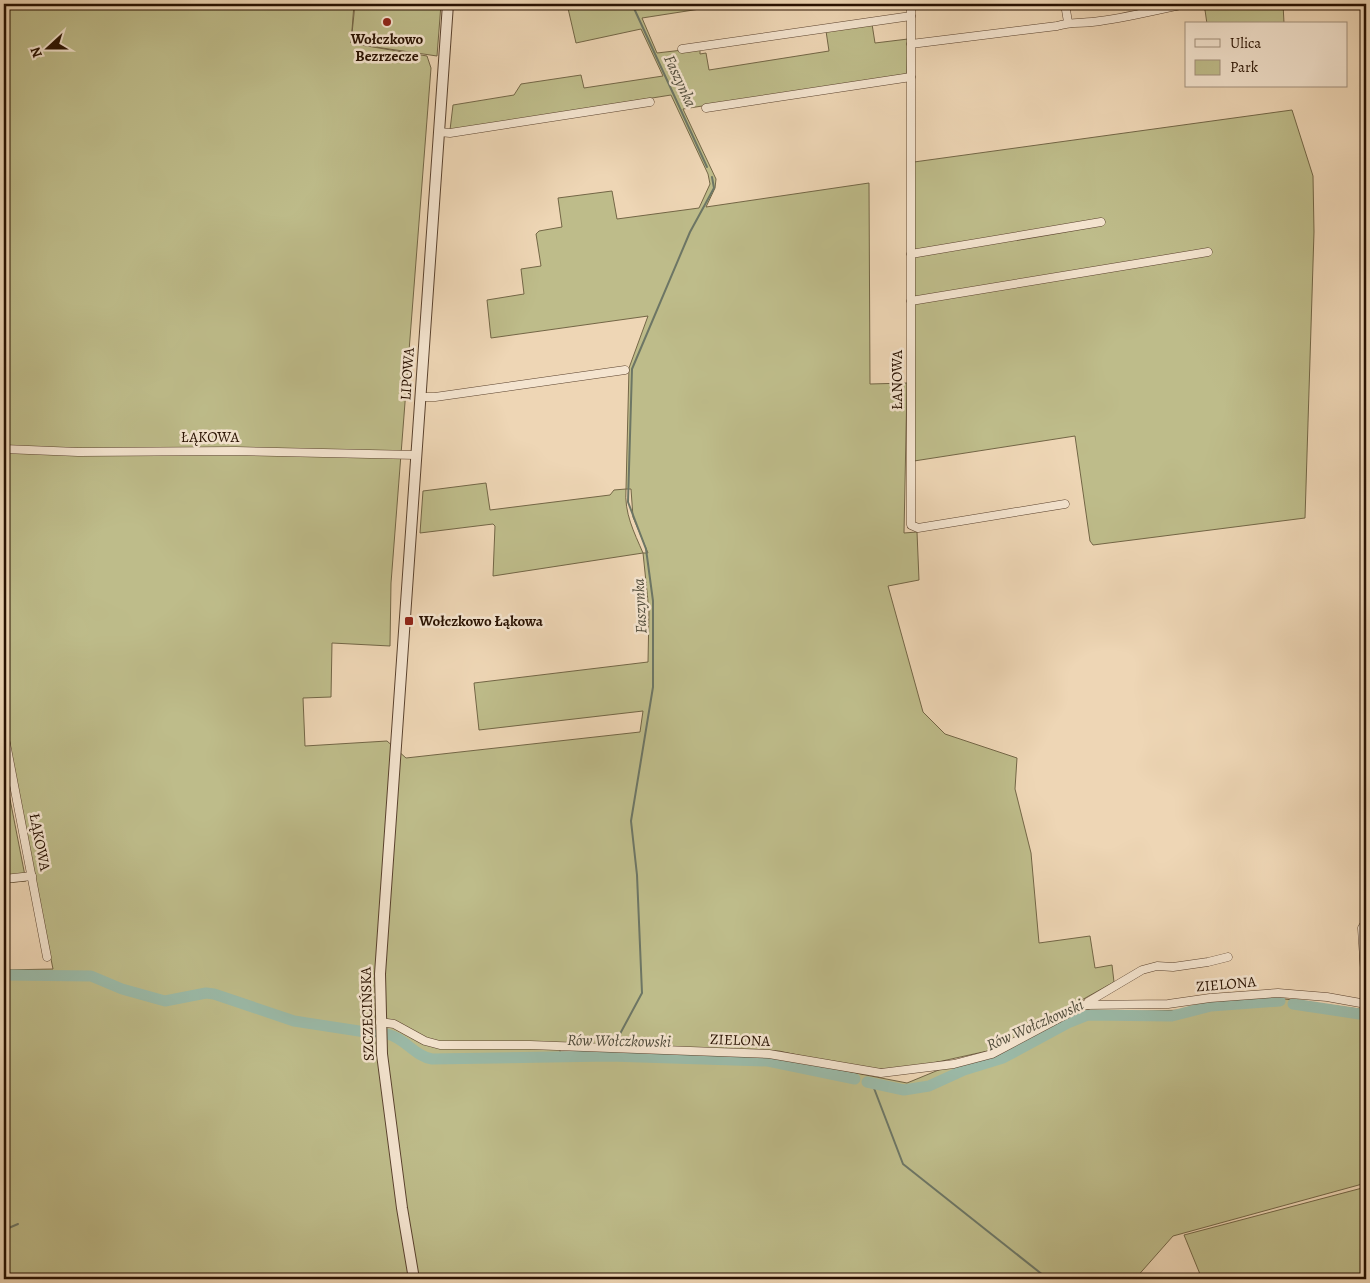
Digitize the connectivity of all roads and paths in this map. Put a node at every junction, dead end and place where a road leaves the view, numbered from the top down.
1 (448, 4) edge
2 (911, 4) edge
3 (1065, 4) edge
4 (1185, 4) edge
5 (911, 16) junction
6 (1068, 22) junction
7 (911, 44) junction
8 (682, 49) dead end
9 (911, 77) junction
10 (650, 102) dead end
11 (706, 108) dead end
12 (440, 132) junction
13 (1101, 222) dead end
14 (1208, 252) dead end
15 (911, 254) junction
16 (911, 301) junction
17 (625, 370) dead end
18 (420, 397) junction
19 (4, 449) edge
20 (416, 455) junction
21 (1066, 504) dead end
22 (4, 733) edge
23 (395, 746) joint
24 (32, 876) junction
25 (4, 878) edge
26 (1366, 922) edge
27 (47, 957) dead end
28 (1228, 957) dead end
29 (1366, 991) edge
30 (1366, 1004) edge
31 (1088, 1005) junction
32 (380, 1022) junction
33 (411, 1278) edge

1 - 12 street, LIPOWA
2 - 5 street, ŁANOWA
3 - 6 street
4 - 6 street
5 - 7 street, ŁANOWA
5 - 8 street
6 - 7 street
7 - 9 street, ŁANOWA
9 - 11 street
9 - 15 street, ŁANOWA
10 - 12 street
12 - 18 street, LIPOWA
13 - 15 street
14 - 16 street
15 - 16 street, ŁANOWA
16 - 21 street, ŁANOWA
17 - 18 street
18 - 20 street, LIPOWA
19 - 20 street, ŁĄKOWA
20 - 23 street, LIPOWA
22 - 24 street, ŁĄKOWA
23 - 32 street, SZCZECIŃSKA
24 - 25 street
24 - 27 street, ŁĄKOWA
26 - 29 street
28 - 31 street, ZIELONA
30 - 31 street, ZIELONA
31 - 32 street, ZIELONA
32 - 33 street, SZCZECIŃSKA

